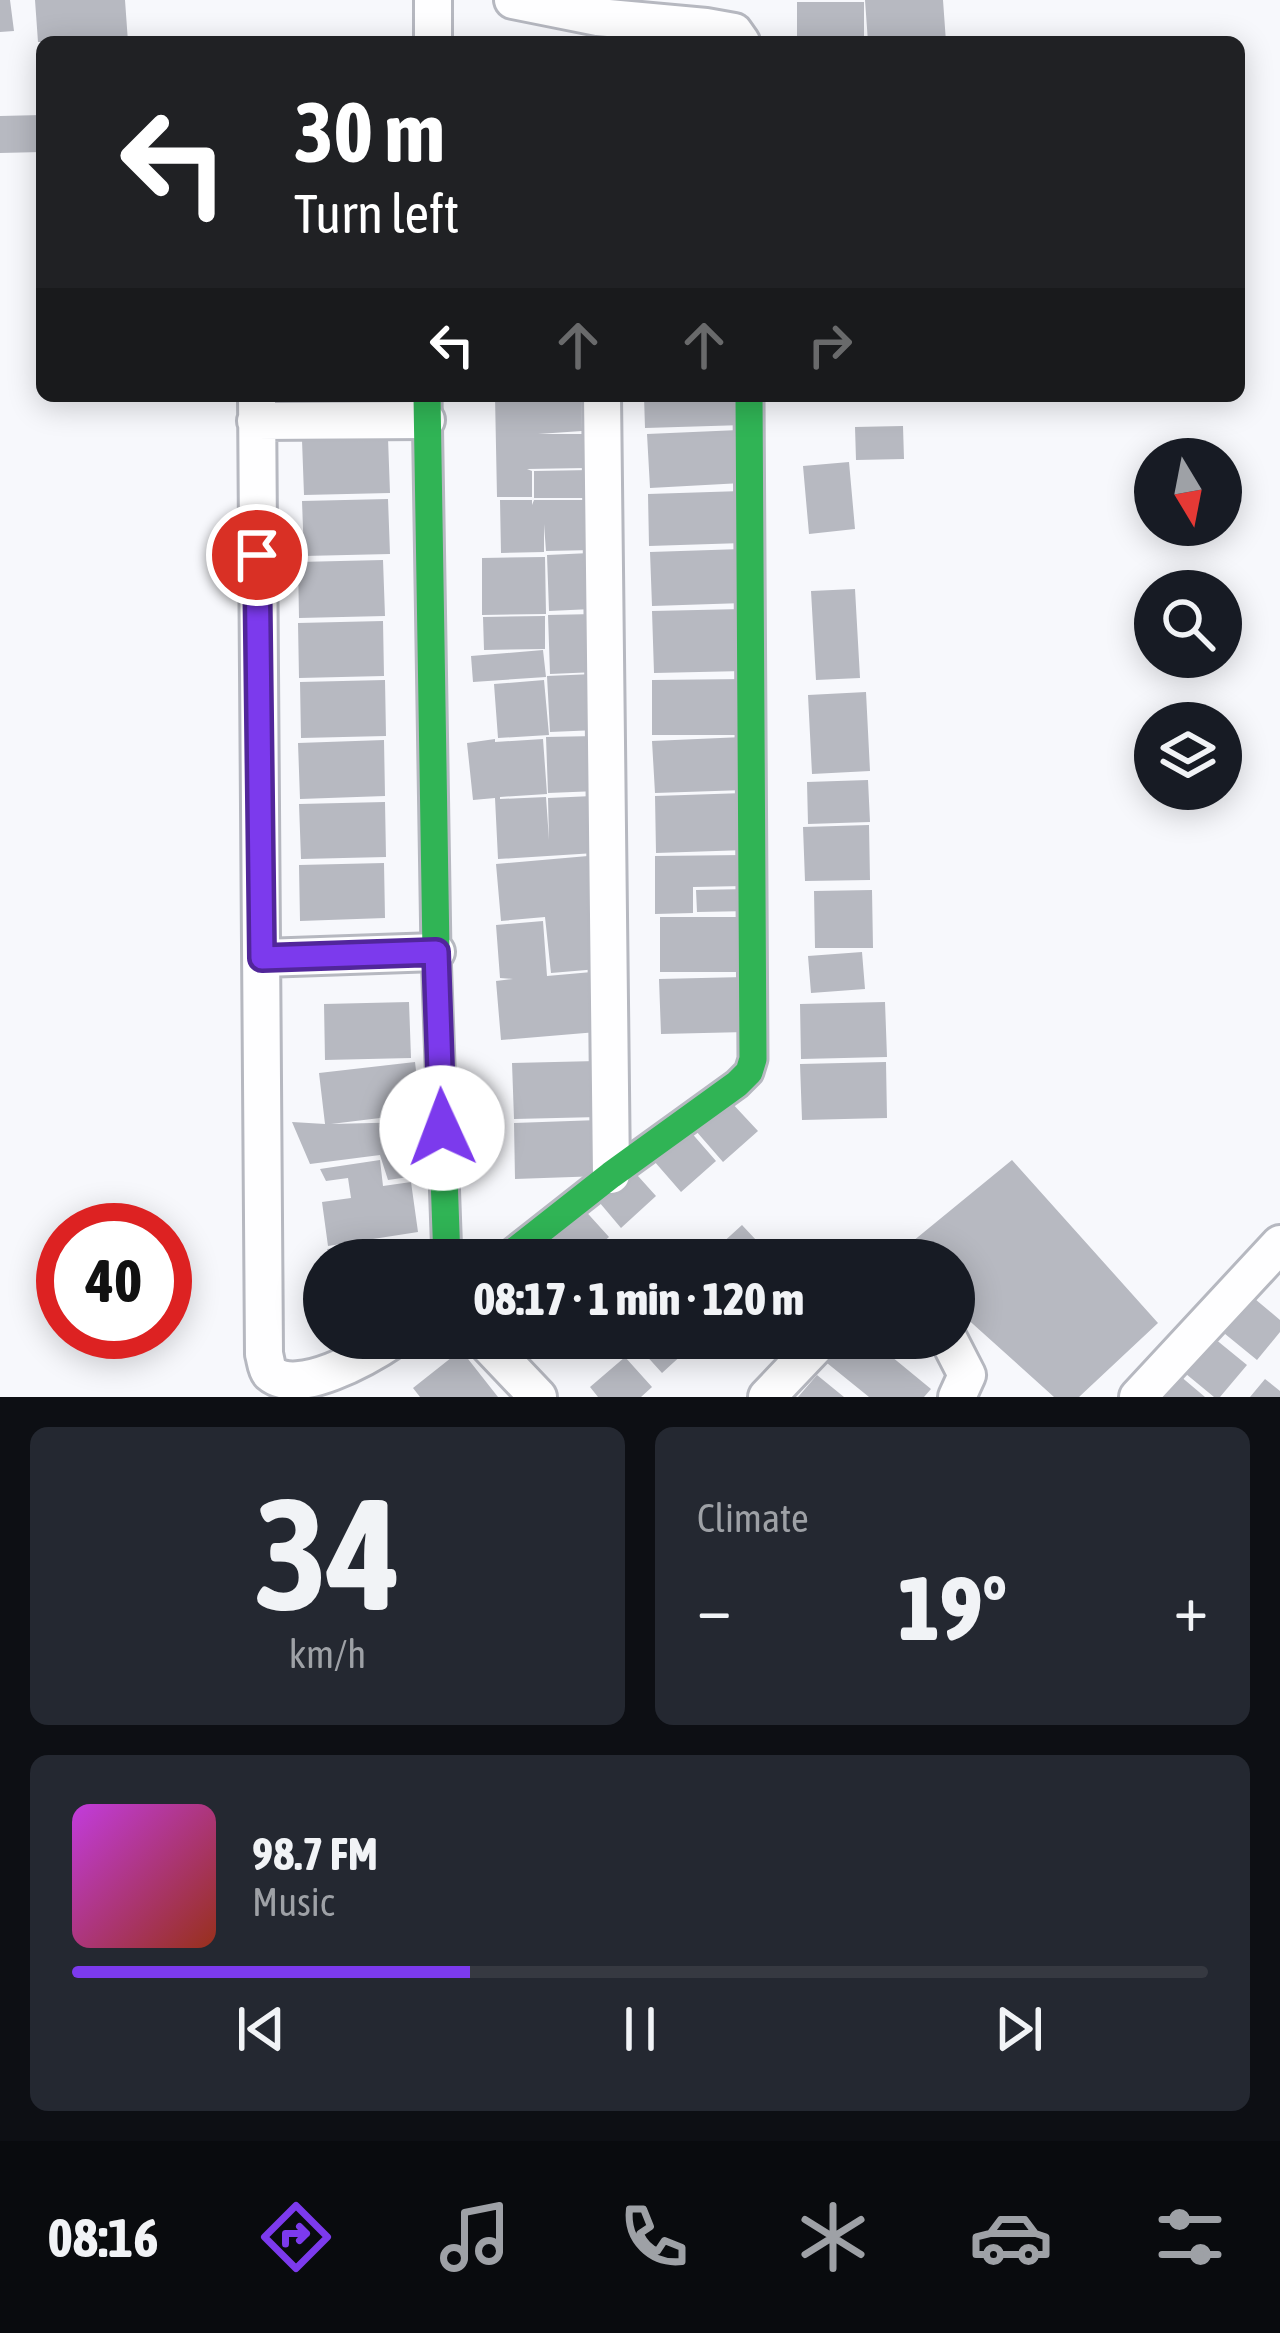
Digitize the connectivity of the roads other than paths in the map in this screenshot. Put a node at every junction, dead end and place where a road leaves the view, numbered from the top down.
1 (434, 0) edge
2 (513, 0) edge
3 (598, 29) edge
4 (433, 36) edge
5 (737, 36) edge
6 (602, 402) edge
7 (749, 402) edge
8 (256, 408) edge
9 (427, 408) edge
10 (436, 952) junction
11 (262, 958) junction
12 (611, 1175) junction
13 (446, 1239) edge
14 (530, 1239) edge
15 (1280, 1244) edge
16 (363, 1359) edge
17 (502, 1359) edge
18 (803, 1359) edge
19 (959, 1359) edge
20 (538, 1397) edge
21 (767, 1397) edge
22 (957, 1397) edge
23 (1138, 1397) edge

1 - 4 street
2 - 3 street
3 - 5 street
6 - 12 street
7 - 12 street
8 - 9 street
8 - 11 street
9 - 10 street
10 - 11 street
10 - 13 street
11 - 16 street
12 - 14 street
15 - 23 street
17 - 20 street
18 - 21 street
19 - 22 street

